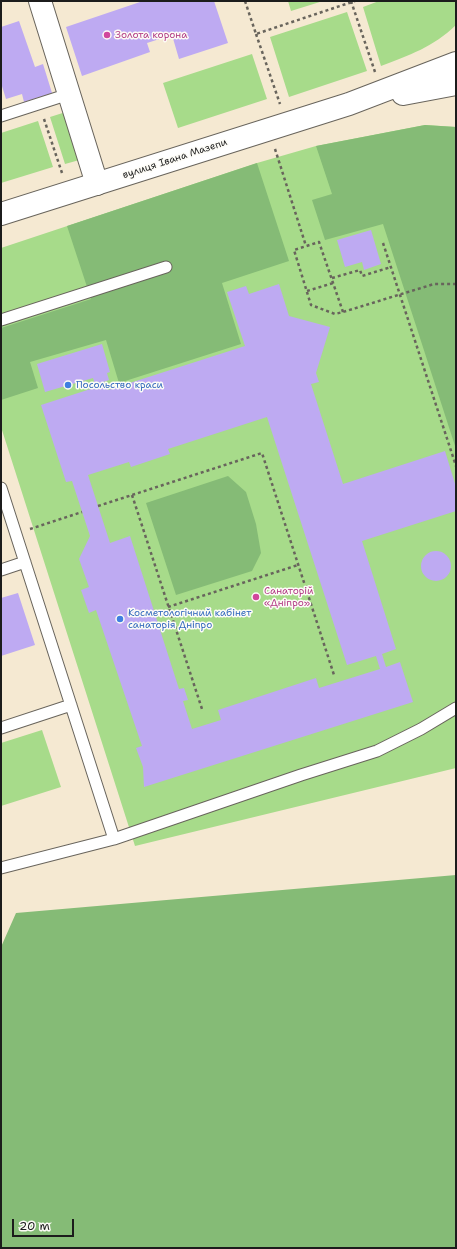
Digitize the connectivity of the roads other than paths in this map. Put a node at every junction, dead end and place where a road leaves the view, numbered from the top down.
1 (40, 1) edge
2 (456, 48) edge
3 (456, 63) edge
4 (456, 84) edge
5 (69, 94) junction
6 (456, 100) edge
7 (349, 104) junction
8 (1, 116) edge
9 (97, 184) junction
10 (1, 214) edge
11 (166, 267) dead end
12 (1, 320) edge
13 (1, 488) edge
14 (25, 562) junction
15 (1, 570) edge
16 (71, 705) junction
17 (456, 708) edge
18 (1, 728) edge
19 (114, 839) junction
20 (1, 868) edge

1 - 5 street
2 - 7 street
3 - 7 street
4 - 7 street
5 - 8 lane
5 - 9 street
6 - 7 street
7 - 9 street, вулиця Івана Мазепи
9 - 10 street, вулиця Івана Мазепи
11 - 12 lane
13 - 14 lane
14 - 15 lane
14 - 16 lane
16 - 18 lane
16 - 19 lane
17 - 19 lane
19 - 20 lane

